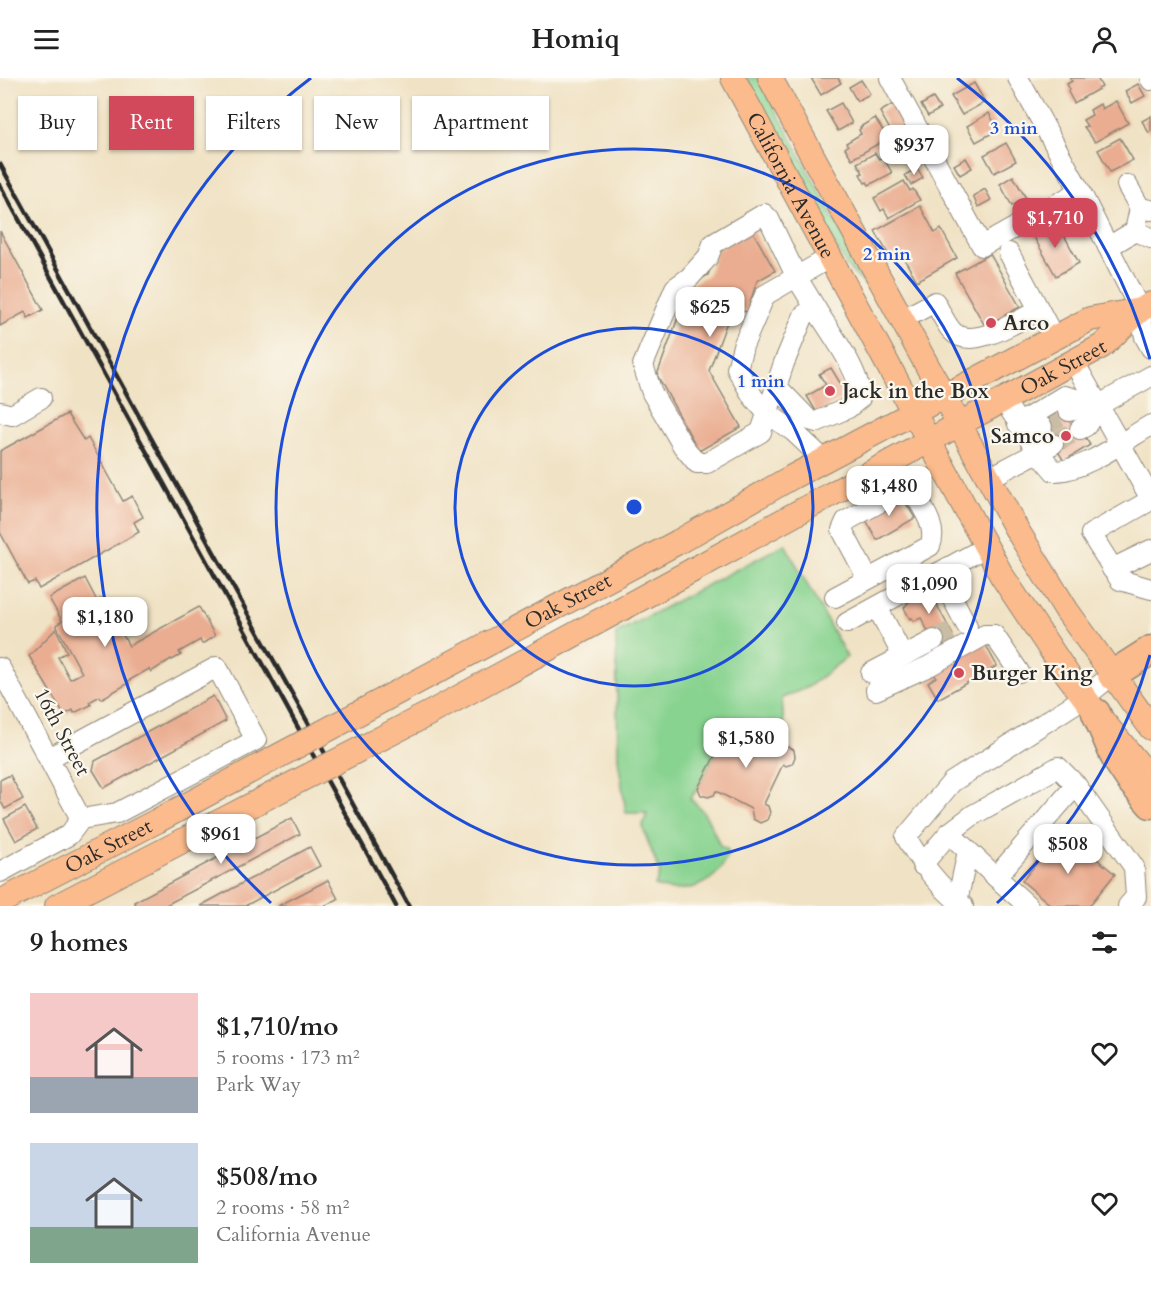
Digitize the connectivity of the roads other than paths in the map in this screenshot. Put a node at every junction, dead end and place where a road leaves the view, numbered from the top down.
1 (733, 78) edge
2 (770, 78) edge
3 (890, 78) edge
4 (1018, 78) edge
5 (1127, 184) dead end
6 (1080, 191) junction
7 (1145, 209) edge
8 (1143, 235) edge
9 (1108, 247) junction
10 (1009, 253) dead end
11 (829, 258) junction
12 (797, 278) junction
13 (1145, 307) edge
14 (816, 309) junction
15 (1039, 310) junction
16 (901, 320) junction
17 (1054, 338) junction
18 (1151, 348) edge
19 (1074, 362) junction
20 (1151, 376) edge
21 (776, 386) junction
22 (944, 396) junction
23 (41, 398) dead end
24 (1004, 401) junction
25 (1099, 405) junction
26 (1069, 411) tunnel mouth
27 (0, 412) edge
28 (766, 413) junction
29 (913, 413) junction
30 (960, 425) junction
31 (1151, 425) edge
32 (1029, 429) junction
33 (1080, 429) tunnel mouth
34 (928, 442) junction
35 (1121, 442) junction
36 (1046, 448) junction
37 (824, 460) junction
38 (989, 478) junction
39 (1151, 499) edge
40 (986, 547) junction
41 (1151, 550) edge
42 (1112, 569) junction
43 (939, 573) junction
44 (868, 579) junction
45 (1151, 589) edge
46 (835, 597) dead end
47 (877, 607) junction
48 (848, 623) dead end
49 (1151, 650) edge
50 (903, 656) junction
51 (0, 668) edge
52 (1019, 672) dead end
53 (1112, 675) junction
54 (1090, 705) junction
55 (1149, 725) edge
56 (49, 758) junction
57 (1151, 779) edge
58 (1076, 785) junction
59 (1151, 804) edge
60 (81, 819) junction
61 (949, 833) junction
62 (968, 851) junction
63 (922, 865) junction
64 (0, 872) edge
65 (996, 877) junction
66 (0, 902) edge
67 (960, 904) edge
68 (57, 906) edge
69 (1028, 906) edge
70 (1128, 906) edge

1 - 11 main road, California Avenue
2 - 16 main road, California Avenue
3 - 6 street
4 - 6 street
5 - 7 street
6 - 9 street
7 - 8 street
8 - 9 street
9 - 13 street
10 - 15 street
11 - 12 street
11 - 29 main road, California Avenue
12 - 14 street
12 - 28 street
12 - 28 street
13 - 17 main road, Oak Street
13 - 18 street
13 - 19 main road, Oak Street
14 - 21 street
14 - 21 street
15 - 16 street
15 - 17 street
16 - 22 main road, California Avenue
17 - 22 main road, Oak Street
19 - 24 main road, Oak Street
19 - 25 street
20 - 25 street
21 - 28 street
22 - 29 main road, Oak Street
22 - 30 main road, California Avenue
23 - 27 street
24 - 30 main road, Oak Street
24 - 32 street
25 - 26 street
25 - 32 street
25 - 33 street
25 - 35 street
28 - 37 street
29 - 34 main road, California Avenue
29 - 37 main road, Oak Street
30 - 34 main road, Oak Street
30 - 38 main road, California Avenue
31 - 35 street
32 - 36 street
34 - 40 main road, California Avenue
34 - 68 main road, Oak Street, bridge
35 - 36 street
35 - 39 street
36 - 38 street
37 - 66 main road, Oak Street, bridge
38 - 53 main road, California Avenue
39 - 42 street
40 - 43 street
40 - 54 main road, California Avenue
41 - 42 street
42 - 45 street
43 - 47 street
43 - 50 street
44 - 44 street
44 - 46 street
47 - 48 street
47 - 50 street
49 - 53 highway
50 - 52 street
51 - 56 street, 16th Street
53 - 54 street
53 - 55 main road, California Avenue
54 - 57 main road, California Avenue
54 - 59 highway
54 - 63 street
56 - 60 street, 16th Street
56 - 60 street
58 - 61 street
58 - 65 street
58 - 70 street
60 - 64 street
61 - 62 street
61 - 63 street
62 - 65 street
62 - 67 street
63 - 67 street
65 - 69 street

